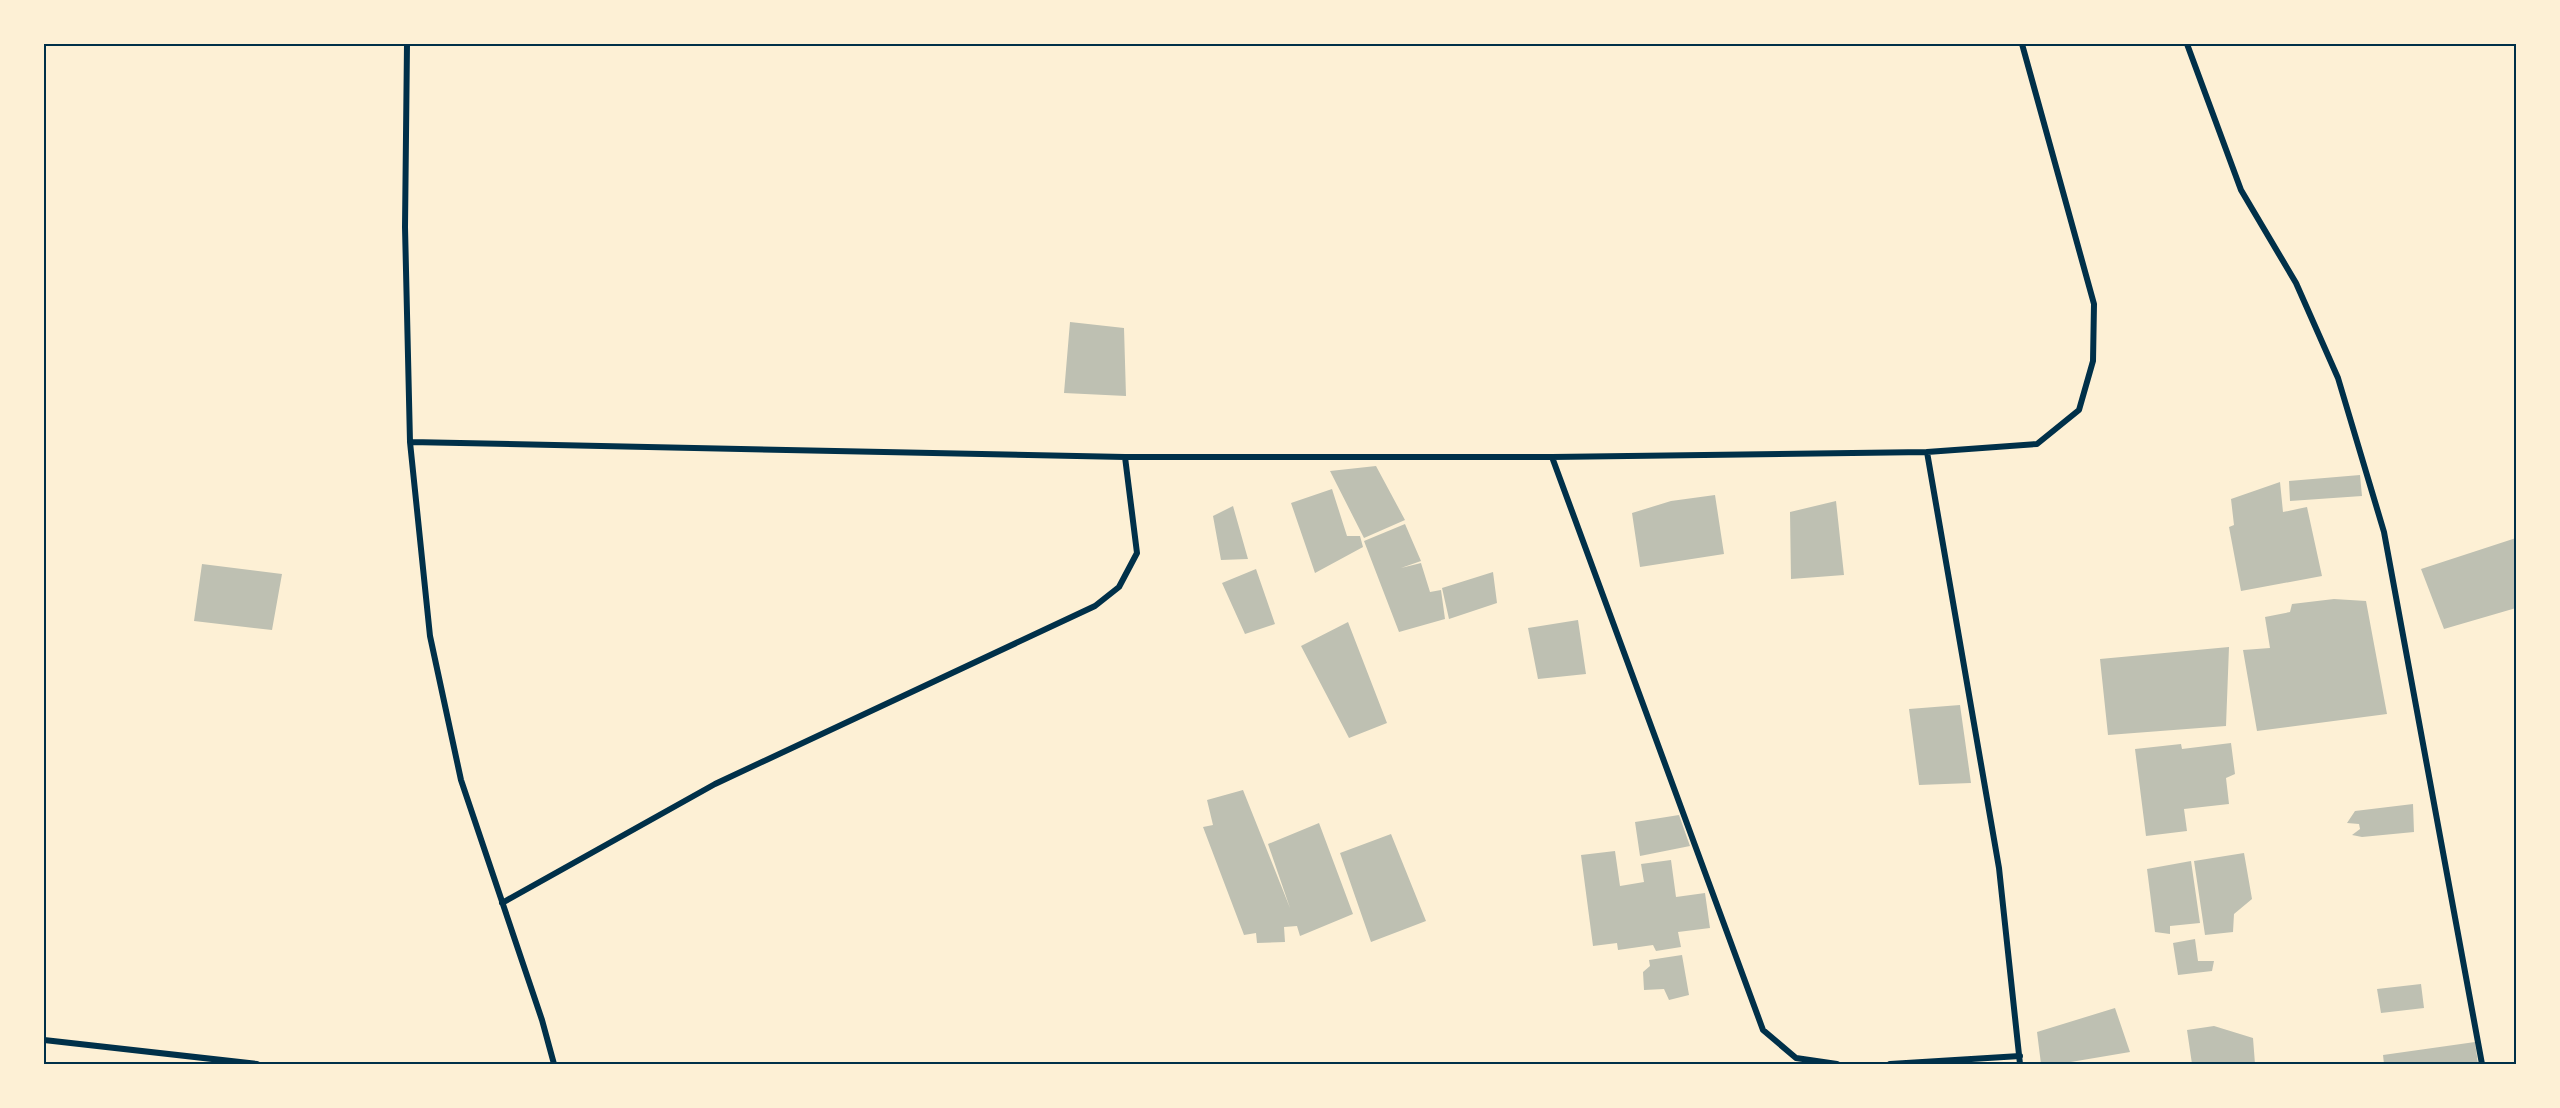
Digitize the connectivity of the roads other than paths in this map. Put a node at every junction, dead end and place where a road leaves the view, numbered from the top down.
1 (407, 44) edge
2 (2022, 44) edge
3 (2187, 44) edge
4 (410, 442) junction
5 (1927, 452) junction
6 (1125, 457) junction
7 (1552, 457) junction
8 (502, 903) junction
9 (44, 1040) edge
10 (2020, 1056) junction
11 (257, 1065) edge
12 (554, 1065) edge
13 (1837, 1065) edge
14 (1890, 1065) edge
15 (2020, 1065) edge
16 (2482, 1065) edge

1 - 4 street
2 - 5 street
3 - 16 street
4 - 6 street
4 - 8 street
5 - 7 street
5 - 10 street
6 - 7 street
6 - 8 street
7 - 13 street
8 - 12 street
9 - 11 street
10 - 14 street
10 - 15 street

